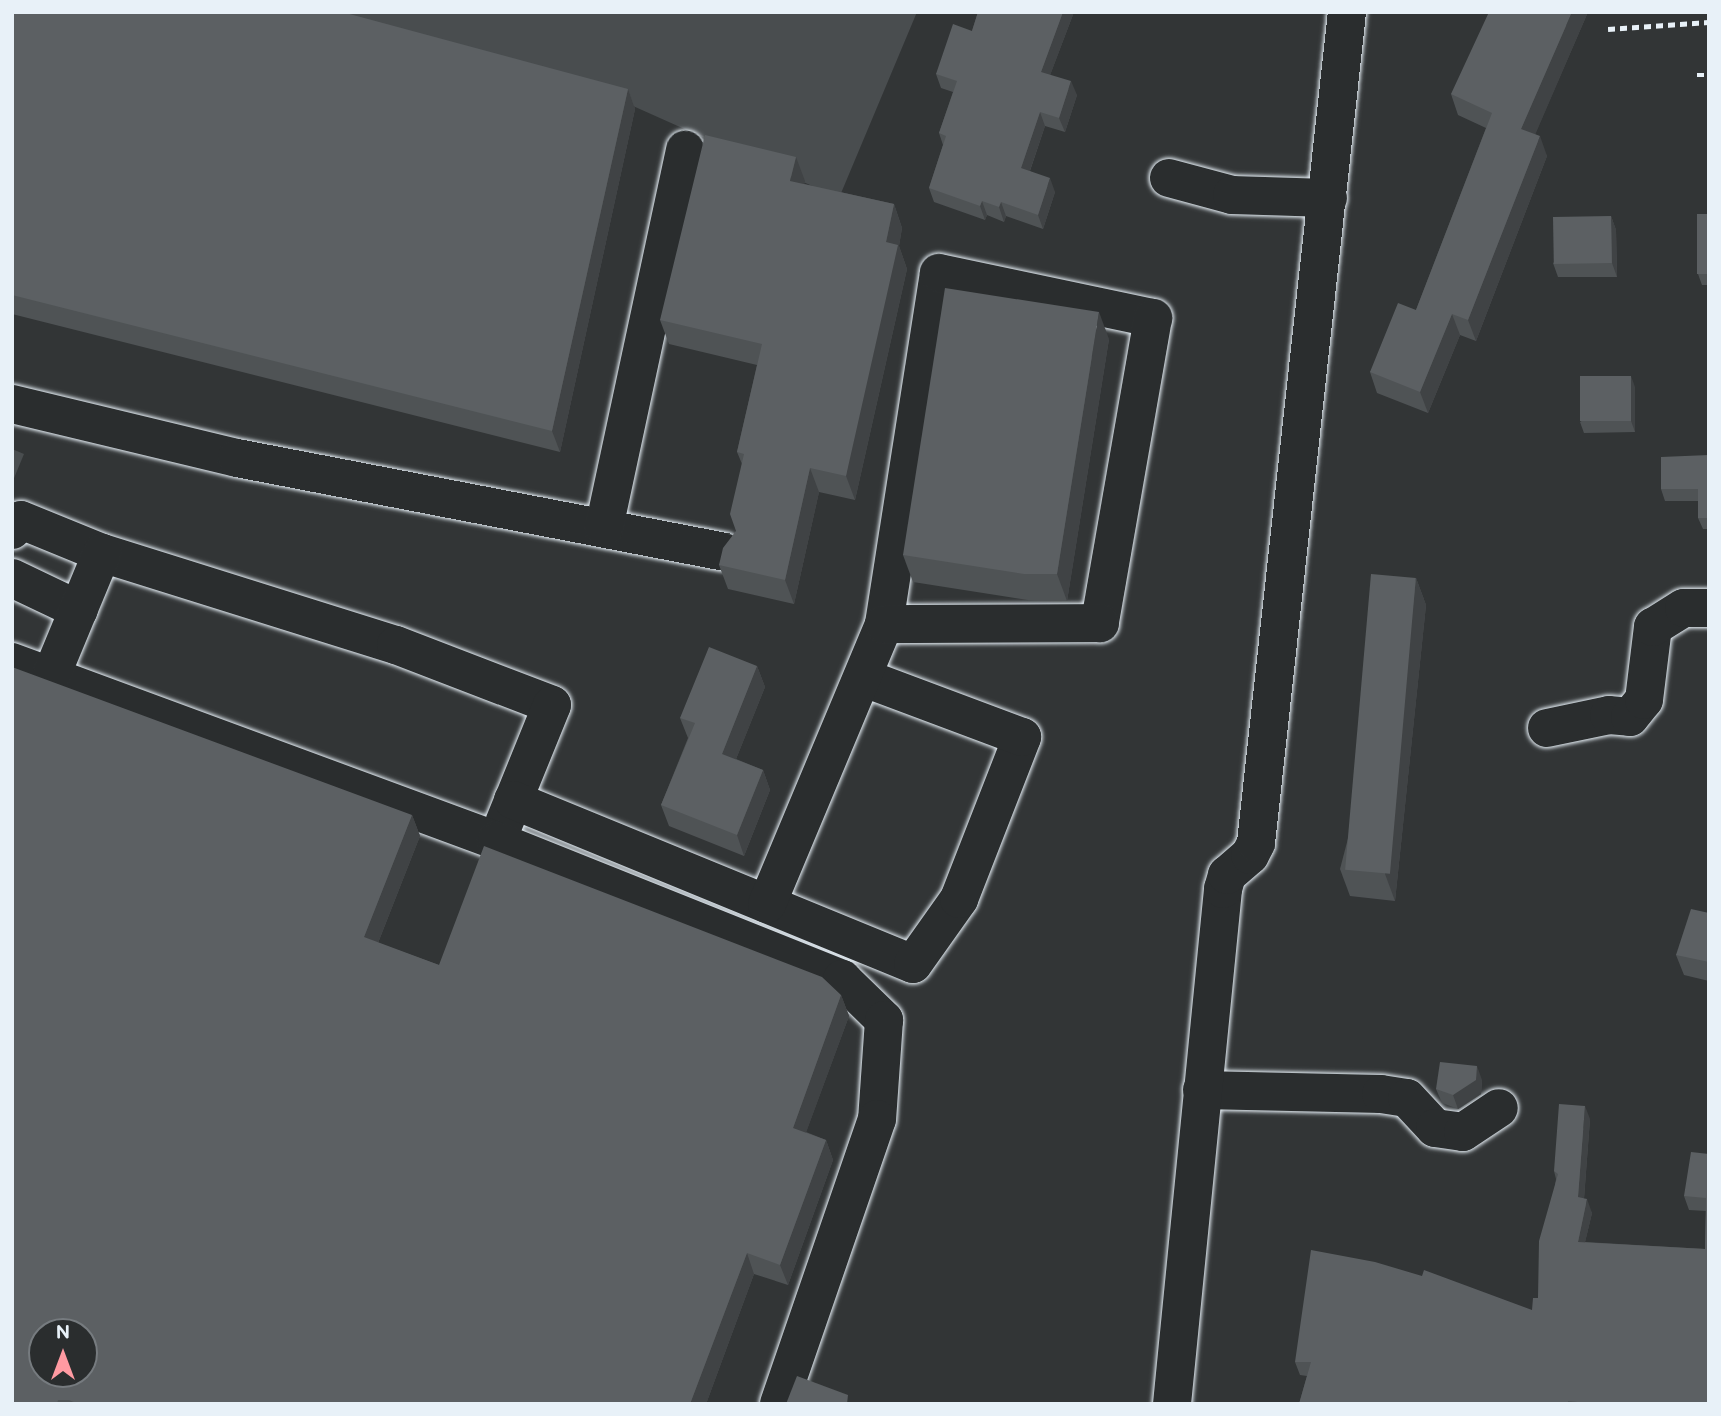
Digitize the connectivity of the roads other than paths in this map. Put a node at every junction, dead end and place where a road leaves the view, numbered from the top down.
1 (1346, 12) edge
2 (685, 150) dead end
3 (1169, 178) dead end
4 (1328, 198) junction
5 (12, 404) edge
6 (604, 528) junction
7 (12, 530) edge
8 (723, 552) edge
9 (102, 553) junction
10 (12, 578) edge
11 (1709, 608) edge
12 (79, 610) junction
13 (884, 624) junction
14 (12, 662) edge
15 (51, 676) junction
16 (864, 678) junction
17 (1547, 729) dead end
18 (513, 800) junction
19 (498, 841) junction
20 (767, 904) junction
21 (1202, 1090) junction
22 (1499, 1108) dead end
23 (779, 1404) edge
24 (1172, 1404) edge

1 - 4 street
2 - 6 street
3 - 4 street
4 - 21 street
5 - 6 street
6 - 8 street
7 - 9 street
9 - 12 street
9 - 18 street
10 - 12 street
11 - 17 street
12 - 15 street
13 - 13 street
13 - 16 street
14 - 15 street
15 - 19 street
16 - 20 street
16 - 20 street
18 - 19 street
18 - 20 street
19 - 23 street
21 - 22 street
21 - 24 street

